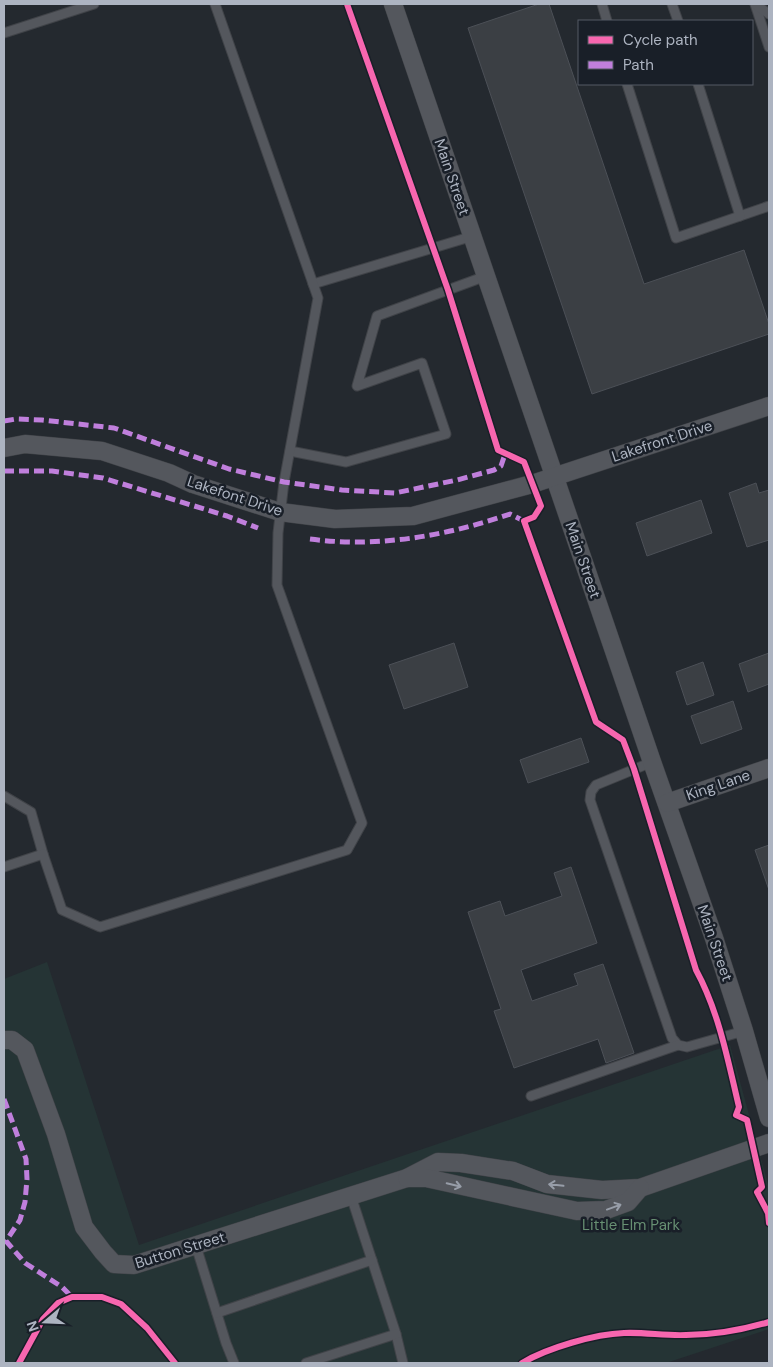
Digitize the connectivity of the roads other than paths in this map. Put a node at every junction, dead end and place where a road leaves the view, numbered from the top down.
1 (94, 4) edge
2 (215, 4) edge
3 (602, 4) edge
4 (672, 4) edge
5 (398, 5) edge
6 (769, 14) edge
7 (607, 20) edge
8 (678, 20) edge
9 (4, 33) edge
10 (769, 48) edge
11 (627, 85) edge
12 (698, 85) edge
13 (769, 206) edge
14 (740, 216) junction
15 (472, 236) junction
16 (486, 276) junction
17 (313, 284) junction
18 (769, 406) edge
19 (4, 448) edge
20 (290, 451) junction
21 (555, 476) junction
22 (280, 512) junction
23 (652, 762) junction
24 (769, 768) edge
25 (4, 796) edge
26 (666, 802) junction
27 (43, 854) junction
28 (4, 868) edge
29 (744, 1031) junction
30 (4, 1040) edge
31 (678, 1045) junction
32 (531, 1096) dead end
33 (769, 1118) edge
34 (769, 1143) edge
35 (407, 1178) junction
36 (640, 1188) junction
37 (351, 1196) junction
38 (196, 1246) junction
39 (372, 1260) junction
40 (217, 1313) junction
41 (396, 1334) junction
42 (234, 1363) edge
43 (306, 1363) edge
44 (403, 1363) edge

1 - 9 lane
2 - 17 lane
3 - 7 lane
4 - 8 lane
5 - 15 street, Main Street
6 - 10 lane
11 - 14 lane
12 - 14 lane
13 - 14 lane
15 - 16 street, Main Street
15 - 17 lane
16 - 20 lane
16 - 21 street, Main Street
17 - 20 lane
18 - 21 street, Lakefront Drive
19 - 22 street, Lakefont Drive
20 - 22 lane
21 - 22 street, Lakefont Drive
21 - 23 street, Main Street
22 - 27 lane
23 - 26 street, Main Street
23 - 31 lane
24 - 26 street, King Lane
25 - 27 lane
26 - 29 street, Main Street
27 - 28 lane
29 - 31 lane
29 - 33 street, Main Street
30 - 38 street, Button Street
31 - 32 lane
34 - 36 street, Button Street
36 -> 35 street, Button Street
35 -> 36 street, Button Street
35 - 37 street, Button Street
37 - 38 street, Button Street
37 - 39 lane
38 - 40 lane
39 - 40 lane
39 - 41 lane
40 - 42 lane
41 - 43 lane
41 - 44 lane

